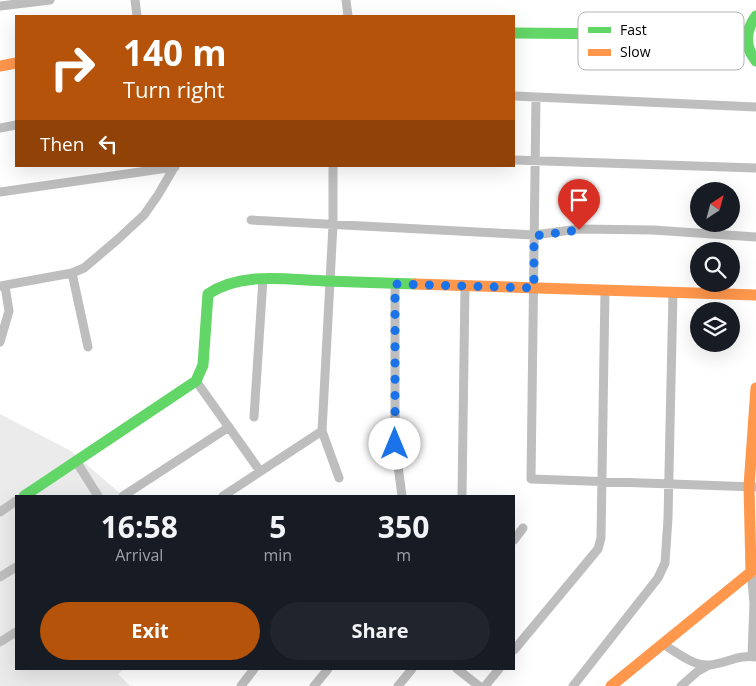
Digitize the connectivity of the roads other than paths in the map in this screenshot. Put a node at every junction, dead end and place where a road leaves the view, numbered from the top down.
1 (50, 0) edge
2 (135, 0) edge
3 (346, 0) edge
4 (0, 6) edge
5 (137, 15) edge
6 (348, 15) edge
7 (756, 16) edge
8 (515, 32) edge
9 (578, 33) edge
10 (746, 35) joint
11 (756, 61) edge
12 (15, 63) edge
13 (0, 66) edge
14 (515, 96) edge
15 (536, 97) junction
16 (756, 107) edge
17 (15, 125) edge
18 (0, 128) edge
19 (515, 160) edge
20 (535, 161) junction
21 (175, 167) edge
22 (333, 167) edge
23 (756, 168) edge
24 (0, 192) edge
25 (252, 220) dead end
26 (333, 225) junction
27 (534, 236) junction
28 (756, 237) edge
29 (72, 274) junction
30 (264, 280) junction
31 (330, 282) junction
32 (395, 284) junction
33 (2, 286) edge
34 (465, 286) junction
35 (534, 288) junction
36 (605, 290) junction
37 (673, 292) junction
38 (756, 295) edge
39 (0, 342) edge
40 (88, 346) dead end
41 (196, 381) junction
42 (756, 388) edge
43 (254, 417) dead end
44 (229, 427) junction
45 (322, 431) junction
46 (76, 462) junction
47 (260, 471) junction
48 (339, 478) dead end
49 (602, 482) junction
50 (670, 484) junction
51 (753, 487) edge
52 (26, 495) edge
53 (97, 495) edge
54 (125, 495) edge
55 (224, 495) edge
56 (402, 495) edge
57 (462, 495) edge
58 (15, 502) edge
59 (0, 512) edge
60 (524, 528) dead end
61 (515, 539) edge
62 (15, 568) edge
63 (750, 572) junction
64 (0, 577) edge
65 (15, 633) edge
66 (0, 642) edge
67 (663, 644) junction
68 (515, 649) edge
69 (754, 656) edge
70 (709, 665) junction
71 (253, 670) edge
72 (327, 670) edge
73 (411, 670) edge
74 (458, 670) edge
75 (498, 670) edge
76 (241, 686) edge
77 (314, 686) edge
78 (398, 686) edge
79 (479, 686) edge
80 (484, 686) edge
81 (573, 686) edge
82 (611, 686) edge
83 (681, 686) edge

1 - 4 street
2 - 5 street
3 - 6 street
7 - 10 street
8 - 9 street
10 - 11 street
12 - 13 street
14 - 15 street
15 - 16 street
15 - 20 street
17 - 18 street
19 - 20 street
20 - 23 street
20 - 27 street
21 - 24 street
21 - 29 street
22 - 26 street
25 - 26 street
26 - 27 street
26 - 31 street
27 - 28 street
27 - 35 street
29 - 33 street
29 - 40 street
30 - 31 street
30 - 41 street
30 - 43 street
31 - 32 street
31 - 45 street
32 - 34 street
32 - 56 street
33 - 39 street
34 - 35 street
34 - 57 street
35 - 36 street
35 - 49 street
36 - 37 street
36 - 49 street
37 - 38 street
37 - 50 street
41 - 44 street
41 - 46 street
42 - 51 street
44 - 47 street
44 - 54 street
45 - 47 street
45 - 48 street
46 - 52 street
46 - 53 street
47 - 55 street
49 - 50 street
49 - 68 street
50 - 51 street
50 - 81 street
51 - 63 street
58 - 59 street
60 - 61 street
62 - 64 street
63 - 67 street
63 - 69 street
65 - 66 street
67 - 70 street
67 - 82 street
69 - 70 street
70 - 83 street
71 - 76 street
72 - 77 street
73 - 78 street
74 - 79 street
75 - 80 street

